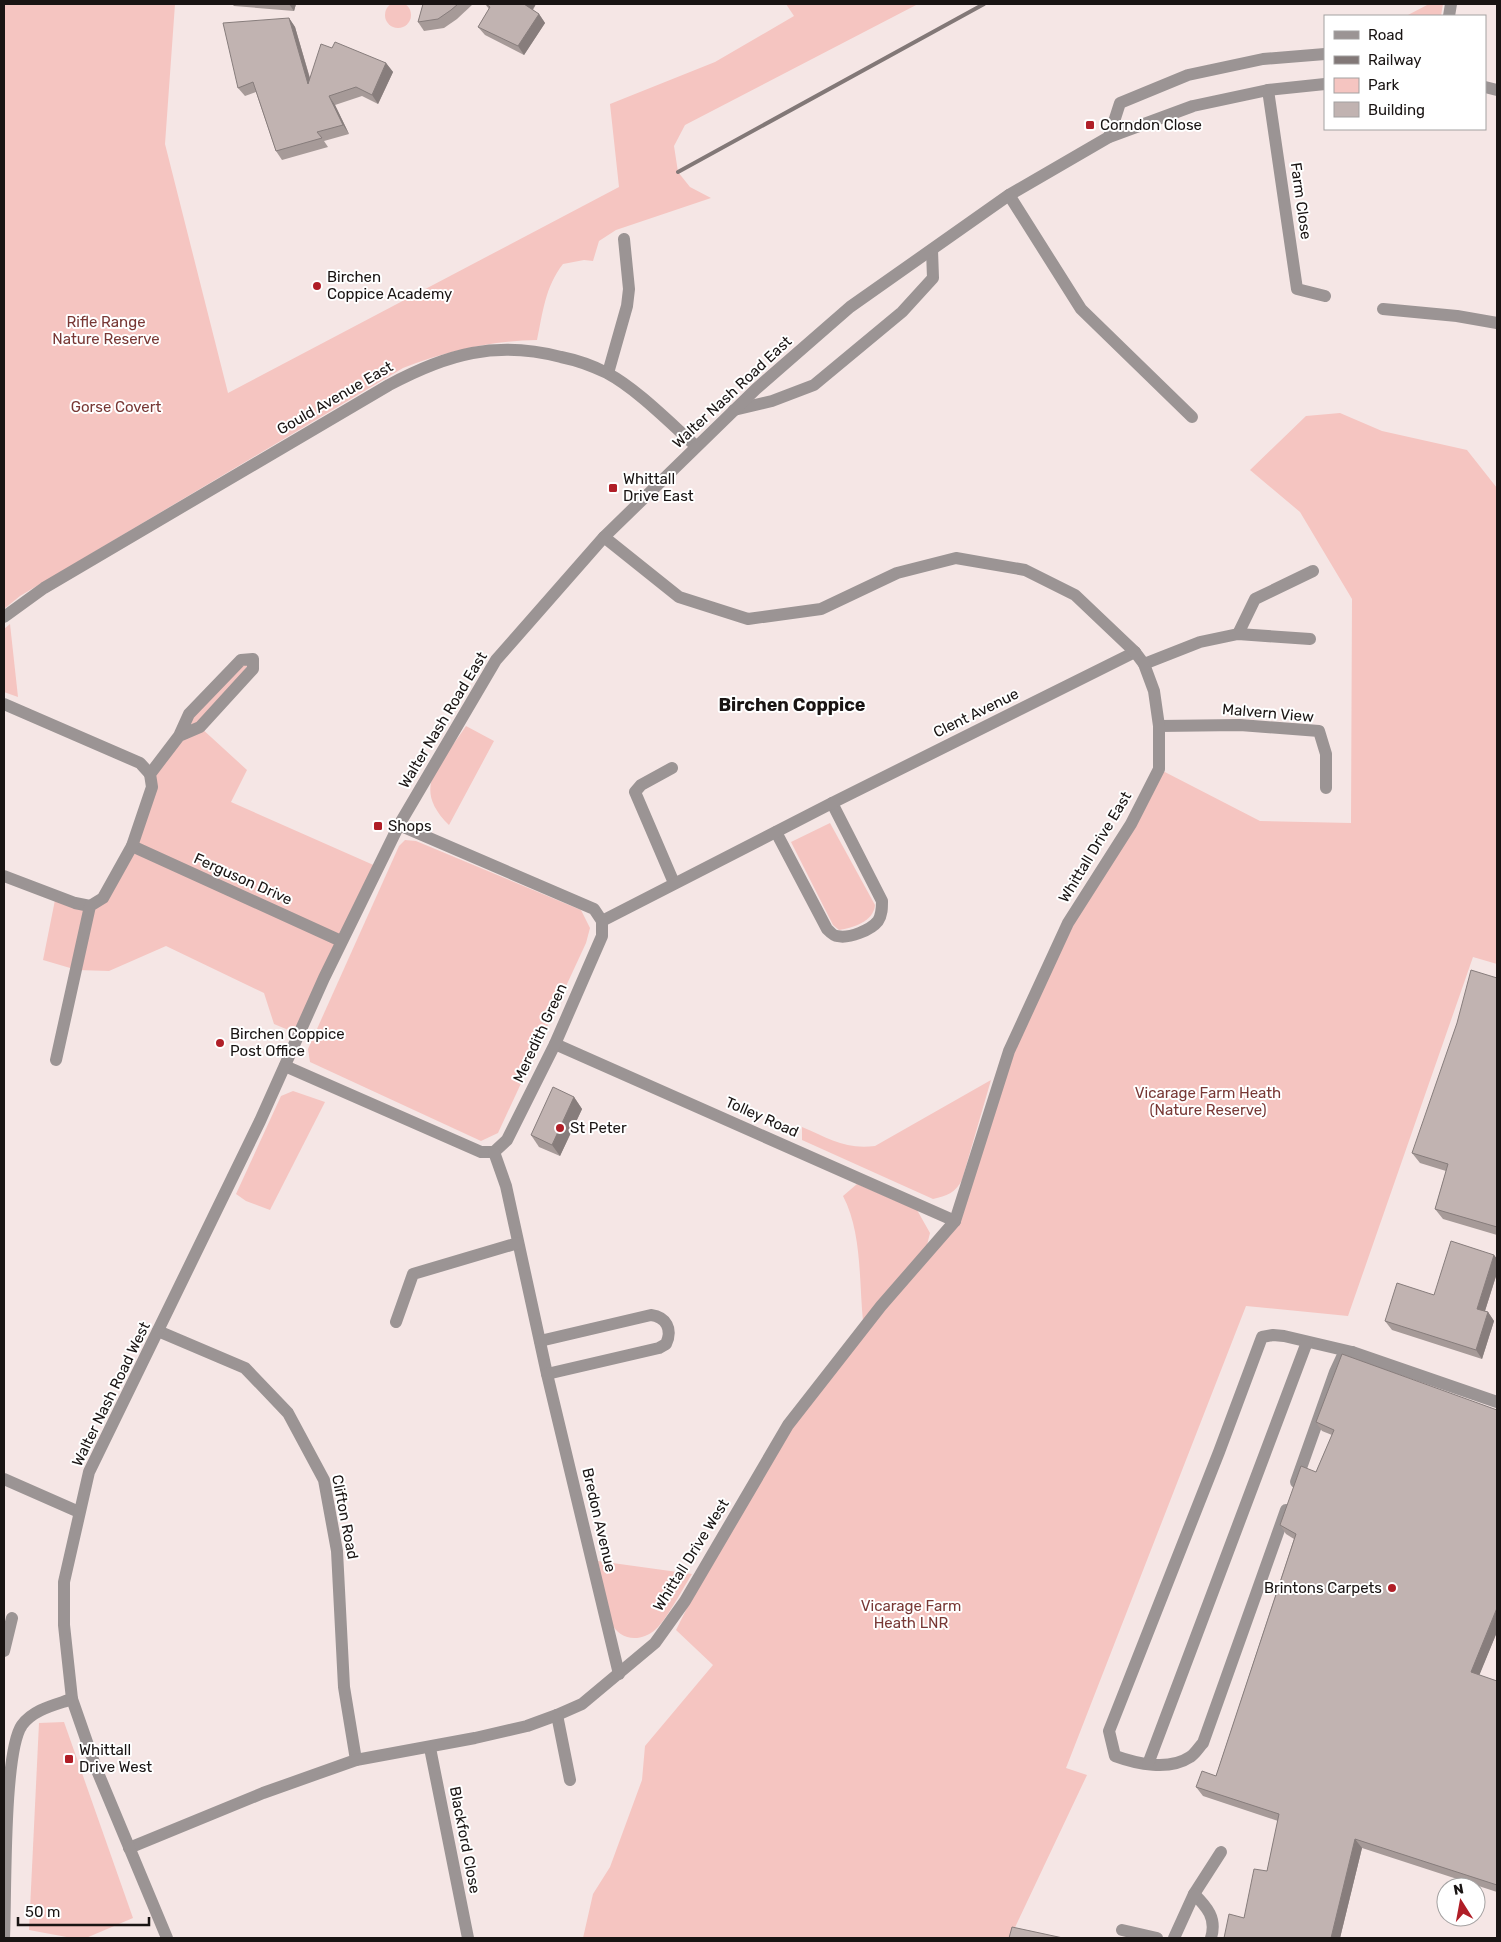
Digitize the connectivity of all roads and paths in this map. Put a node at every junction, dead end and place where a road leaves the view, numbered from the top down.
1 (1324, 54) edge
2 (1324, 84) edge
3 (1268, 90) junction
4 (1108, 137) junction
5 (1009, 195) junction
6 (624, 238) dead end
7 (932, 250) junction
8 (1325, 296) dead end
9 (1383, 309) dead end
10 (1497, 323) edge
11 (608, 373) junction
12 (733, 410) junction
13 (1192, 417) dead end
14 (696, 446) junction
15 (604, 537) junction
16 (1313, 571) dead end
17 (4, 617) edge
18 (1238, 634) junction
19 (1310, 639) dead end
20 (1135, 652) junction
21 (1144, 664) junction
22 (4, 704) edge
23 (1159, 726) junction
24 (179, 736) junction
25 (672, 768) dead end
26 (150, 774) junction
27 (1326, 788) dead end
28 (832, 803) junction
29 (399, 825) junction
30 (776, 832) junction
31 (132, 846) junction
32 (4, 876) edge
33 (674, 883) junction
34 (90, 906) junction
35 (602, 922) junction
36 (341, 942) junction
37 (555, 1044) junction
38 (56, 1060) dead end
39 (286, 1066) junction
40 (494, 1152) junction
41 (955, 1221) junction
42 (518, 1243) junction
43 (396, 1322) dead end
44 (158, 1331) junction
45 (540, 1341) junction
46 (1307, 1342) junction
47 (1352, 1352) junction
48 (547, 1374) junction
49 (1497, 1402) edge
50 (4, 1479) edge
51 (79, 1512) junction
52 (12, 1618) dead end
53 (4, 1651) edge
54 (619, 1674) junction
55 (72, 1699) junction
56 (558, 1715) junction
57 (430, 1748) junction
58 (8, 1752) edge
59 (356, 1760) junction
60 (1148, 1764) junction
61 (570, 1780) dead end
62 (129, 1848) junction
63 (1222, 1852) dead end
64 (1194, 1894) junction
65 (1122, 1930) dead end
66 (4, 1938) edge
67 (167, 1938) edge
68 (468, 1938) edge
69 (1156, 1938) edge
70 (1174, 1938) edge
71 (1211, 1938) edge

1 - 4 street
2 - 3 street, Walter Nash Road East
3 - 4 street, Walter Nash Road East
3 - 8 street, Farm Close
4 - 5 street, Walter Nash Road East
5 - 7 street, Walter Nash Road East
5 - 13 street
6 - 11 street
7 - 12 street, Walter Nash Road East
7 - 12 street
9 - 10 street
11 - 14 street, Gould Avenue East
11 - 17 street, Gould Avenue East
12 - 14 street, Walter Nash Road East
14 - 15 street, Walter Nash Road East
15 - 20 street, Whittall Drive East
15 - 29 street, Walter Nash Road East
16 - 18 street
18 - 19 street
18 - 21 street
20 - 21 street, Whittall Drive East
20 - 28 street, Clent Avenue
21 - 23 street, Whittall Drive East
22 - 26 street
23 - 27 street, Malvern View
23 - 41 street, Whittall Drive East
24 - 24 street
24 - 26 street
25 - 33 street
26 - 31 street
28 - 30 street, Clent Avenue
28 - 30 street
29 - 35 street
29 - 36 street, Walter Nash Road East
30 - 33 street, Clent Avenue
31 - 34 street
31 - 36 street, Ferguson Drive
32 - 34 street
33 - 35 street, Clent Avenue
34 - 38 street
35 - 37 street, Meredith Green
36 - 39 street, Walter Nash Road West
37 - 40 street, Meredith Green
37 - 41 street, Tolley Road
39 - 40 street
39 - 44 street, Walter Nash Road West
40 - 42 street, Bredon Avenue
41 - 54 street, Whittall Drive West
42 - 43 street
42 - 45 street, Bredon Avenue
44 - 51 street, Walter Nash Road West
44 - 59 street, Clifton Road
45 - 48 street, Bredon Avenue
45 - 48 street
46 - 47 street
46 - 60 street
46 - 60 street
47 - 49 street
47 - 60 street
48 - 54 street, Bredon Avenue
50 - 51 street
51 - 55 street, Walter Nash Road West
52 - 53 street
54 - 56 street, Whittall Drive West
55 - 58 street
55 - 62 street, Walter Nash Road West
56 - 57 street, Whittall Drive West
56 - 61 street
57 - 59 street, Whittall Drive West
57 - 68 street, Blackford Close
58 - 66 street
59 - 62 street, Whittall Drive West
62 - 67 street, Walter Nash Road West
63 - 64 street
64 - 70 street
64 - 71 street
65 - 69 street

